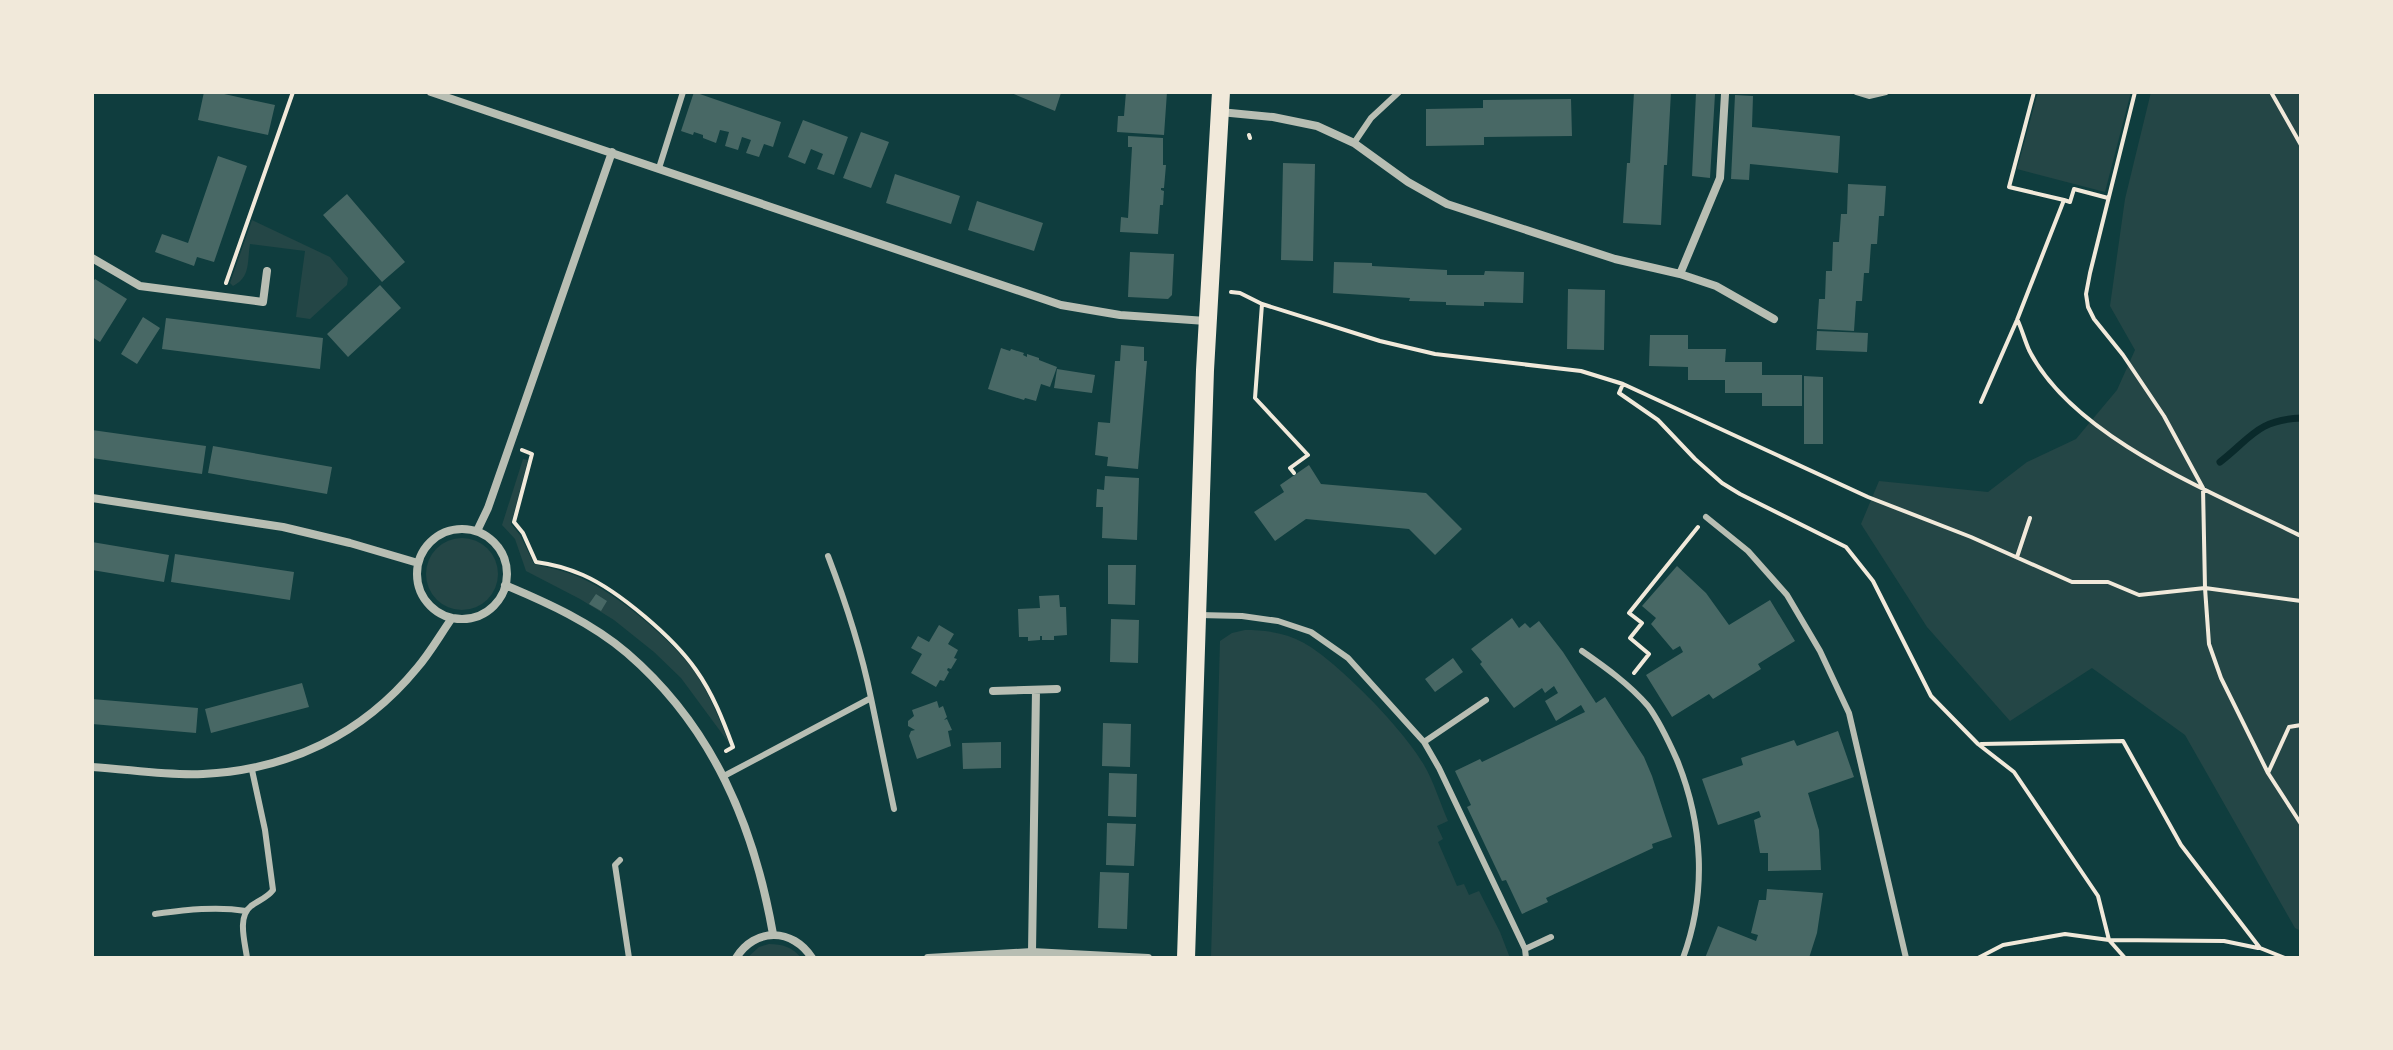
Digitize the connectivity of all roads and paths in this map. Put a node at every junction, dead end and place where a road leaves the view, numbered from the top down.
1 (293, 92) edge
2 (431, 92) edge
3 (683, 92) edge
4 (1221, 92) edge
5 (1399, 92) edge
6 (1856, 92) edge
7 (1886, 92) edge
8 (2034, 92) edge
9 (2135, 92) edge
10 (2271, 92) edge
11 (1725, 94) dead end
12 (1220, 112) junction
13 (1354, 143) junction
14 (2301, 145) edge
15 (612, 152) junction
16 (659, 168) junction
17 (2108, 198) junction
18 (2064, 200) junction
19 (92, 258) edge
20 (267, 271) dead end
21 (1680, 274) junction
22 (1231, 292) dead end
23 (222, 297) junction
24 (1262, 304) junction
25 (1774, 319) dead end
26 (2017, 320) junction
27 (1207, 321) junction
28 (1623, 384) junction
29 (1981, 402) dead end
30 (510, 445) junction
31 (1294, 473) dead end
32 (2203, 488) junction
33 (92, 498) edge
34 (1706, 517) joint
35 (2030, 518) dead end
36 (477, 531) junction
37 (2301, 536) edge
38 (828, 556) dead end
39 (2017, 557) junction
40 (418, 563) junction
41 (505, 585) junction
42 (2205, 588) junction
43 (2301, 601) edge
44 (1196, 615) junction
45 (452, 618) junction
46 (1582, 651) dead end
47 (1625, 684) junction
48 (1057, 689) dead end
49 (1036, 690) junction
50 (993, 691) dead end
51 (871, 698) junction
52 (1486, 700) dead end
53 (2301, 725) edge
54 (1424, 742) junction
55 (1978, 744) junction
56 (714, 759) junction
57 (92, 767) edge
58 (252, 770) junction
59 (2268, 773) junction
60 (724, 776) junction
61 (894, 809) dead end
62 (2301, 824) edge
63 (620, 860) dead end
64 (246, 911) junction
65 (155, 914) dead end
66 (773, 934) junction
67 (1551, 937) dead end
68 (2109, 940) junction
69 (2260, 948) junction
70 (1525, 949) junction
71 (1032, 952) junction
72 (955, 956) edge
73 (247, 958) edge
74 (629, 958) edge
75 (736, 958) edge
76 (812, 958) edge
77 (928, 958) edge
78 (1148, 958) edge
79 (1186, 958) edge
80 (1526, 958) edge
81 (1683, 958) edge
82 (1906, 958) edge
83 (1978, 958) edge
84 (2125, 958) edge
85 (2285, 958) edge

1 - 23 path
2 - 15 street
3 - 16 lane
4 - 12 main road
5 - 13 lane
6 - 7 lane
8 - 18 path
9 - 17 path
10 - 14 path
11 - 21 street
12 - 13 street
12 - 27 main road
13 - 21 street
15 - 16 street
15 - 30 street
16 - 27 street
17 - 18 path
17 - 32 path
18 - 26 path
19 - 23 street
20 - 23 street
21 - 25 street
22 - 24 path
24 - 28 path
24 - 31 path
26 - 29 path
26 - 32 path
27 - 44 main road
28 - 39 path
28 - 55 path
30 - 36 street
30 - 56 path
32 - 37 path
32 - 42 path
33 - 40 street
34 - 47 path
34 - 82 lane
35 - 39 path
36 - 40 street
36 - 41 street
38 - 51 lane
39 - 42 path
40 - 45 street
41 - 45 street
41 - 56 street
42 - 43 path
42 - 59 path
44 - 54 lane
44 - 79 main road
45 - 58 street
46 - 47 lane
47 - 81 lane
48 - 49 street
49 - 50 street
49 - 71 street
51 - 60 lane
51 - 61 lane
52 - 54 lane
53 - 59 path
54 - 70 lane
55 - 68 path
55 - 69 path
56 - 60 street
57 - 58 street
58 - 64 lane
59 - 62 path
60 - 66 street
63 - 74 lane
64 - 65 lane
64 - 73 lane
66 - 75 street
66 - 76 street
67 - 70 lane
68 - 69 path
68 - 83 path
68 - 84 path
69 - 85 path
70 - 80 lane
71 - 72 street
71 - 78 street
72 - 77 street

